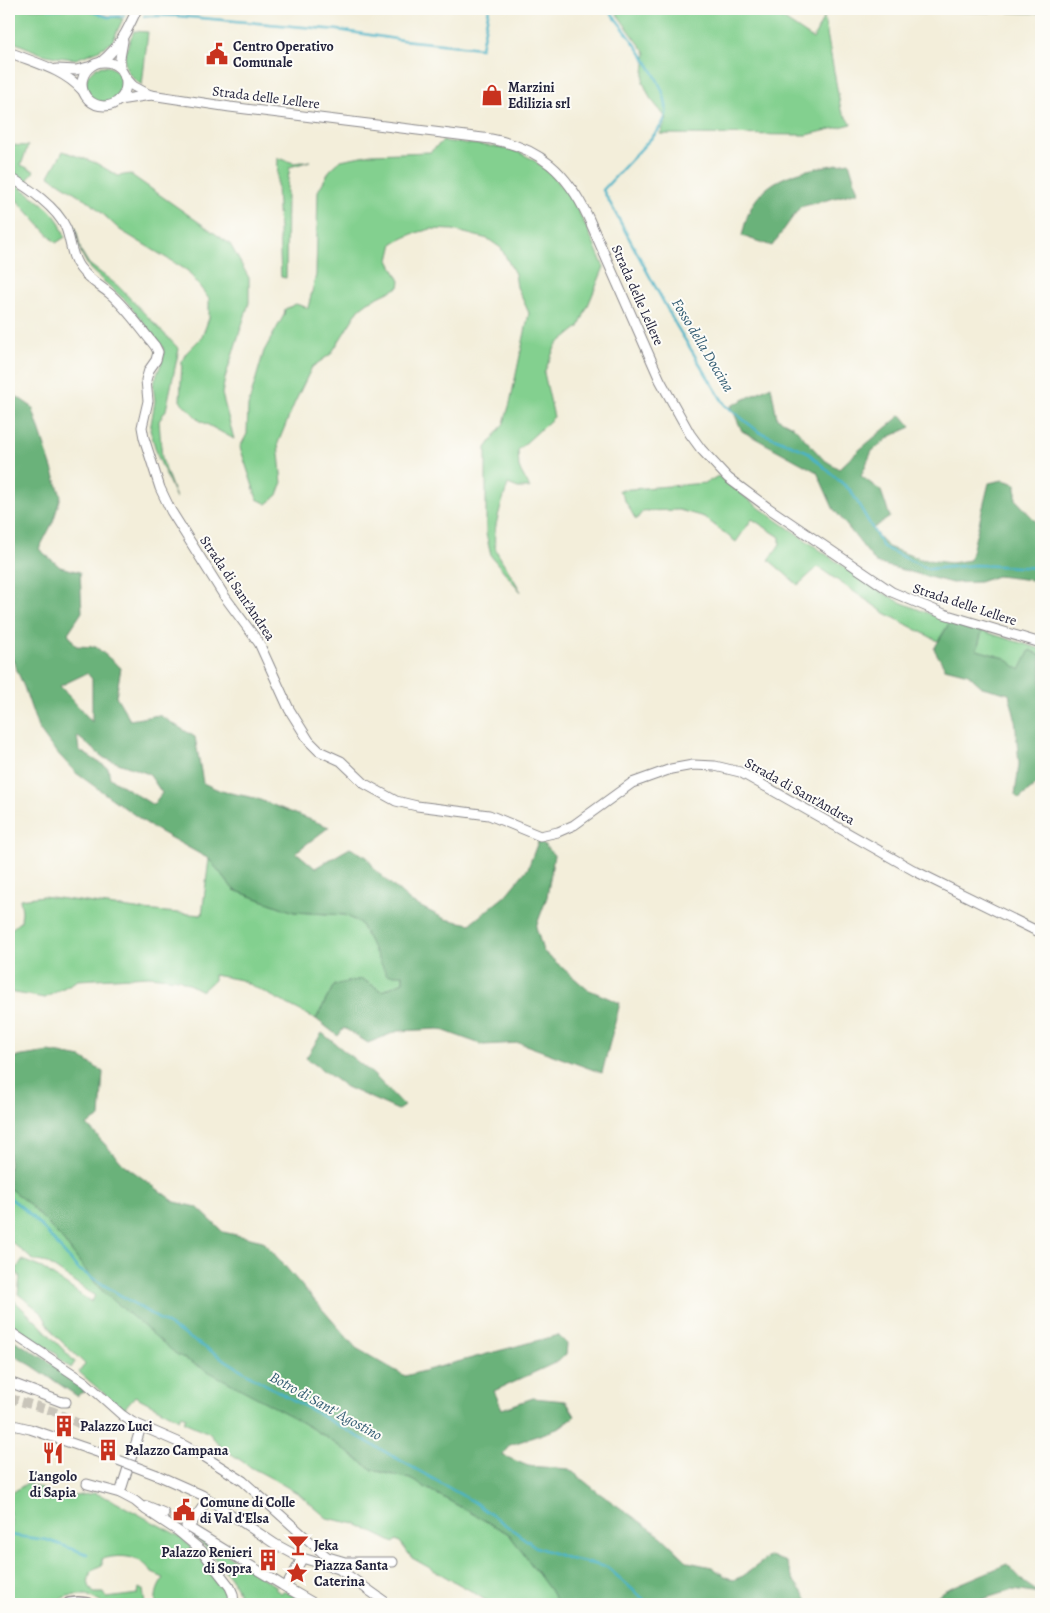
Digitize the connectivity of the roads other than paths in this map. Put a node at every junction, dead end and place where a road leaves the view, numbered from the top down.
1 (137, 9) edge
2 (123, 39) junction
3 (9, 52) edge
4 (102, 61) junction
5 (89, 66) junction
6 (120, 68) junction
7 (54, 69) junction
8 (125, 77) junction
9 (82, 90) junction
10 (151, 95) junction
11 (119, 100) junction
12 (9, 178) edge
13 (1041, 643) edge
14 (1041, 933) edge
15 (9, 1331) edge
16 (9, 1382) edge
17 (66, 1402) dead end
18 (9, 1424) edge
19 (141, 1426) junction
20 (106, 1455) dead end
21 (118, 1460) dead end
22 (87, 1484) dead end
23 (120, 1493) junction
24 (208, 1498) junction
25 (136, 1500) junction
26 (164, 1513) tunnel mouth
27 (326, 1556) junction
28 (302, 1559) junction
29 (393, 1562) dead end
30 (334, 1566) junction
31 (286, 1587) junction
32 (69, 1604) edge
33 (88, 1604) edge
34 (234, 1604) edge
35 (315, 1604) edge
36 (388, 1604) edge

1 - 2 street
2 - 4 street
2 - 6 street
3 - 7 street
4 - 5 street
4 - 6 street
5 - 7 street
5 - 9 street
6 - 8 street
7 - 9 street
8 - 10 street, Strada delle Lellere
8 - 11 street
9 - 11 street
10 - 11 street, Strada delle Lellere
10 - 13 street, Strada delle Lellere
12 - 14 street, Strada di Sant'Andrea
15 - 19 street
16 - 17 street
18 - 20 street
19 - 23 street
19 - 27 street
21 - 24 street, bridge
22 - 23 street
23 - 25 street
24 - 28 street
24 - 31 street
25 - 26 street
25 - 34 street
27 - 29 street
27 - 30 street
28 - 30 street
28 - 31 street
30 - 36 street
31 - 35 street
32 - 33 main road

